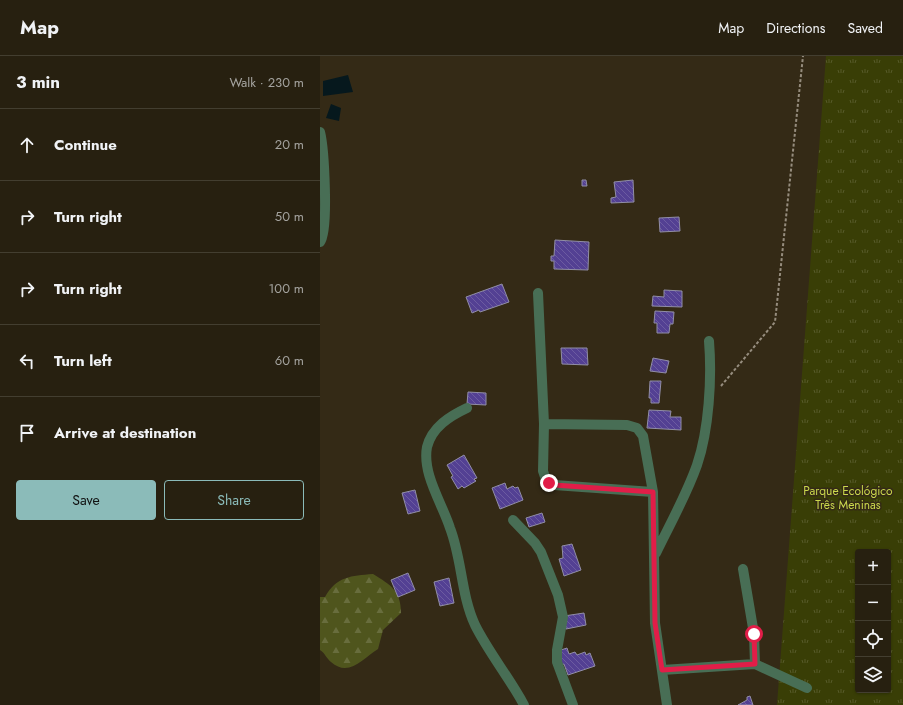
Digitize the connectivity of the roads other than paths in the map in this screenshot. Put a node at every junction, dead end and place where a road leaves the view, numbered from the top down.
1 (320, 132) edge
2 (320, 242) edge
3 (538, 293) dead end
4 (709, 341) dead end
5 (467, 408) dead end
6 (544, 424) junction
7 (653, 492) junction
8 (513, 520) dead end
9 (655, 555) junction
10 (743, 568) dead end
11 (755, 664) junction
12 (662, 670) junction
13 (807, 688) dead end
14 (524, 705) edge
15 (573, 705) edge
16 (667, 705) edge

1 - 2 street
3 - 6 street
4 - 9 street
5 - 14 street
6 - 7 street
6 - 7 street
7 - 9 street
8 - 15 street
9 - 12 street
10 - 11 street
11 - 12 street
11 - 13 street
12 - 16 street

